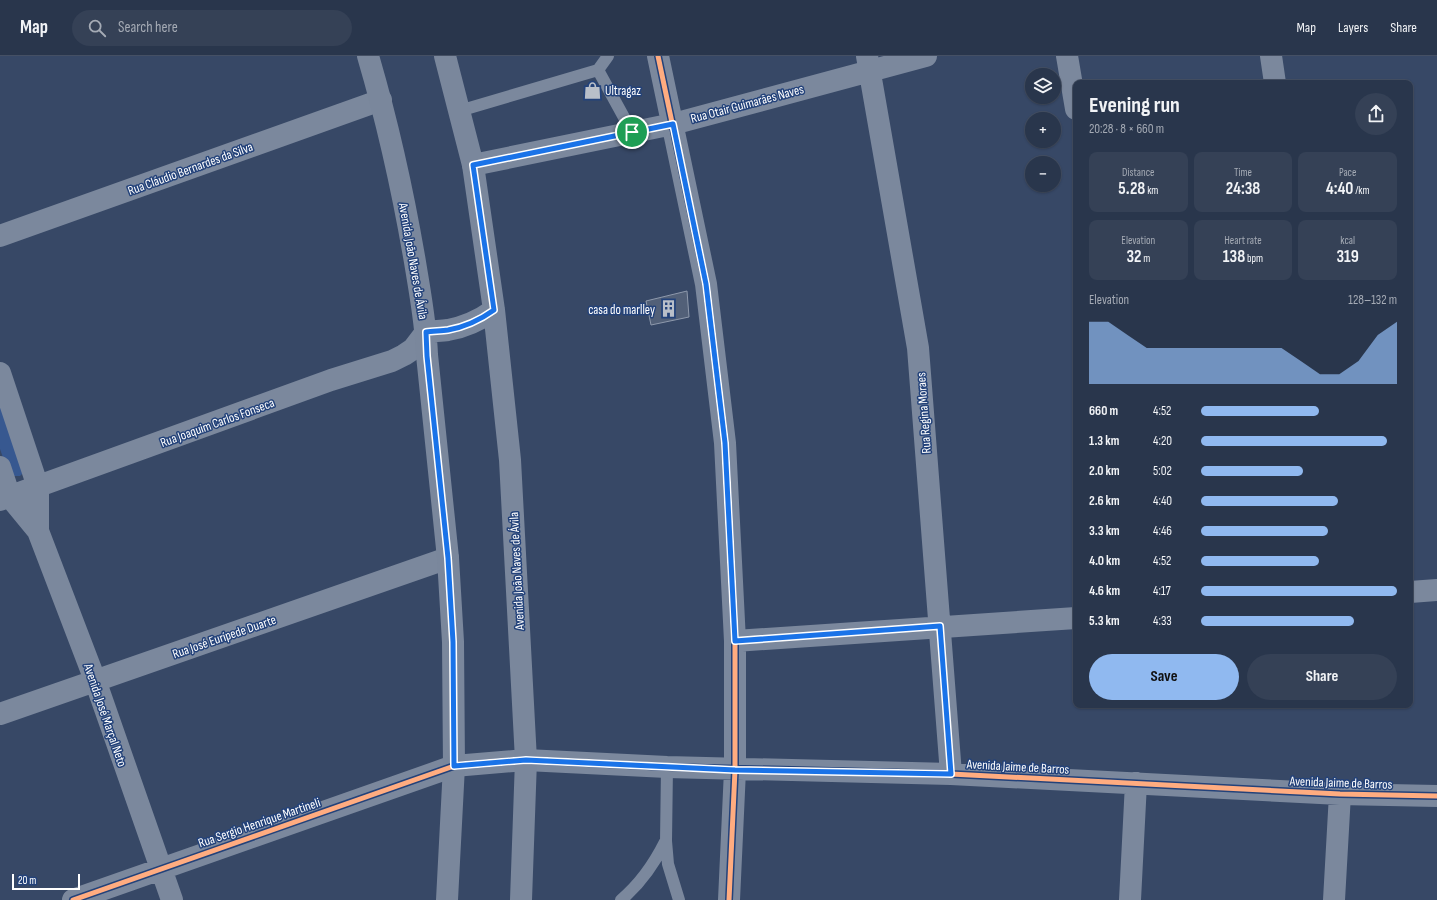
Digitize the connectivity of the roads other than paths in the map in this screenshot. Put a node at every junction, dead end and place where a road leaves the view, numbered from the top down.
1 (368, 56) edge
2 (445, 56) edge
3 (608, 56) edge
4 (658, 56) edge
5 (926, 56) edge
6 (1067, 56) edge
7 (1271, 56) edge
8 (869, 63) edge
9 (598, 70) junction
10 (1275, 80) edge
11 (1073, 92) edge
12 (381, 100) junction
13 (459, 111) junction
14 (673, 124) junction
15 (632, 132) junction
16 (473, 165) junction
17 (0, 236) edge
18 (494, 310) junction
19 (426, 332) junction
20 (0, 373) edge
21 (0, 468) edge
22 (38, 487) junction
23 (5, 498) edge
24 (38, 531) junction
25 (448, 558) junction
26 (1437, 590) edge
27 (1413, 592) edge
28 (1073, 618) edge
29 (940, 626) junction
30 (735, 641) junction
31 (95, 680) junction
32 (0, 714) edge
33 (526, 760) junction
34 (454, 766) junction
35 (667, 767) junction
36 (735, 770) junction
37 (951, 774) junction
38 (1136, 783) junction
39 (1340, 794) junction
40 (1437, 796) edge
41 (666, 841) junction
42 (160, 868) junction
43 (73, 900) edge
44 (172, 900) edge
45 (447, 900) edge
46 (522, 900) edge
47 (621, 900) edge
48 (679, 900) edge
49 (729, 900) edge
50 (1130, 900) edge
51 (1334, 900) edge

1 - 12 main road, Avenida João Naves de Ávila
2 - 13 main road, Avenida João Naves de Ávila
3 - 9 lane
4 - 14 street
5 - 8 street, Rua Otair Guimarães Naves
6 - 11 street
7 - 10 street
8 - 14 street, Rua Otair Guimarães Naves
8 - 29 street, Rua Regina Moraes
9 - 13 lane
9 - 15 lane
12 - 17 street, Rua Cláudio Bernardes da Silva
12 - 19 main road, Avenida João Naves de Ávila
13 - 16 main road, Avenida João Naves de Ávila
14 - 15 street, Rua Otair Guimarães Naves
14 - 30 street
15 - 16 street, Rua Otair Guimarães Naves
16 - 18 main road, Avenida João Naves de Ávila
18 - 19 main road
18 - 33 main road, Avenida João Naves de Ávila
19 - 22 street, Rua Joaquim Carlos Fonseca
19 - 25 main road, Avenida João Naves de Ávila
20 - 22 street, Avenida José Marçal Neto
21 - 23 street, Avenida José Marçal Neto
22 - 23 street, Rua Joaquim Carlos Fonseca
22 - 24 street, Avenida José Marçal Neto
23 - 24 street, Avenida José Marçal Neto
24 - 31 street, Avenida José Marçal Neto
25 - 31 street, Rua José Eurípede Duarte
25 - 34 main road, Avenida João Naves de Ávila
26 - 27 street
28 - 29 street
29 - 30 street
29 - 37 street, Rua Regina Moraes
30 - 36 street
31 - 32 street, Rua José Eurípede Duarte
31 - 42 street, Avenida José Marçal Neto
33 - 34 street, Avenida Jaime de Barros
33 - 35 street, Avenida Jaime de Barros
33 - 46 main road, Avenida João Naves de Ávila
34 - 42 street, Rua Sergio Henrique Martineli
34 - 45 main road, Avenida João Naves de Ávila
35 - 36 street, Avenida Jaime de Barros
35 - 41 lane
36 - 37 street, Avenida Jaime de Barros
36 - 49 street
37 - 38 street, Avenida Jaime de Barros
38 - 39 street, Avenida Jaime de Barros
38 - 50 street
39 - 40 street, Avenida Jaime de Barros
39 - 51 street
41 - 47 lane
41 - 48 lane
42 - 43 street, Rua Sergio Henrique Martineli
42 - 44 street, Avenida José Marçal Neto

